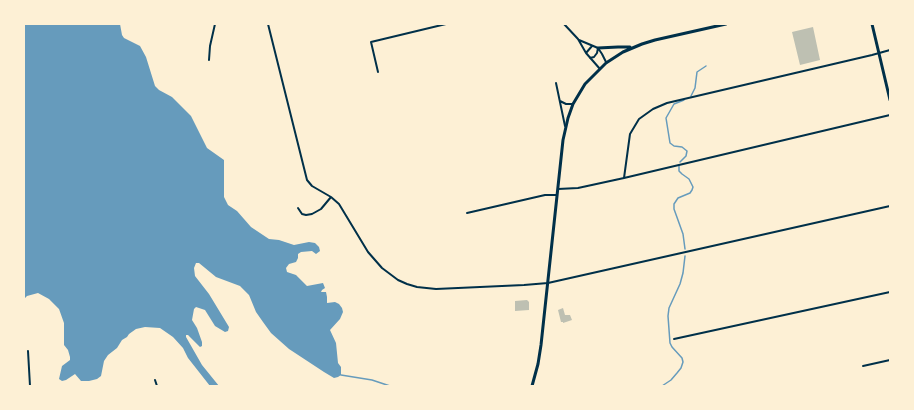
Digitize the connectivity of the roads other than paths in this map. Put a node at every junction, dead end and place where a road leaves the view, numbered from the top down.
1 (215, 24) edge
2 (268, 24) edge
3 (446, 24) edge
4 (564, 24) edge
5 (726, 24) edge
6 (872, 24) edge
7 (712, 26) edge
8 (578, 39) junction
9 (592, 46) junction
10 (598, 48) junction
11 (632, 48) junction
12 (890, 50) edge
13 (586, 53) junction
14 (879, 53) junction
15 (590, 58) junction
16 (209, 60) dead end
17 (606, 63) junction
18 (600, 69) junction
19 (378, 72) dead end
20 (556, 84) dead end
21 (890, 100) edge
22 (560, 101) junction
23 (573, 104) junction
24 (890, 115) edge
25 (565, 126) junction
26 (624, 178) junction
27 (558, 189) junction
28 (557, 195) junction
29 (331, 197) junction
30 (890, 206) edge
31 (298, 208) dead end
32 (467, 213) dead end
33 (548, 283) junction
34 (890, 292) edge
35 (674, 339) dead end
36 (28, 351) dead end
37 (890, 360) edge
38 (863, 366) dead end
39 (155, 380) dead end
40 (30, 386) edge
41 (157, 386) edge
42 (532, 386) edge

1 - 16 street
2 - 29 street
3 - 19 street
4 - 8 street
5 - 7 main road
6 - 14 main road
7 - 11 main road
8 - 9 street
8 - 13 street
9 - 10 street
9 - 13 street
10 - 11 main road
10 - 15 street
10 - 17 street
11 - 17 main road
12 - 14 street
13 - 15 street
14 - 21 main road
14 - 26 street
15 - 18 street
17 - 18 main road
18 - 23 main road
20 - 22 street
22 - 23 street
22 - 25 street
23 - 25 main road
24 - 26 street
25 - 27 main road
26 - 27 street
27 - 28 main road
28 - 32 street
28 - 33 main road
29 - 31 street
29 - 33 street
30 - 33 street
33 - 42 main road
34 - 35 street
36 - 40 street
37 - 38 street
39 - 41 street

